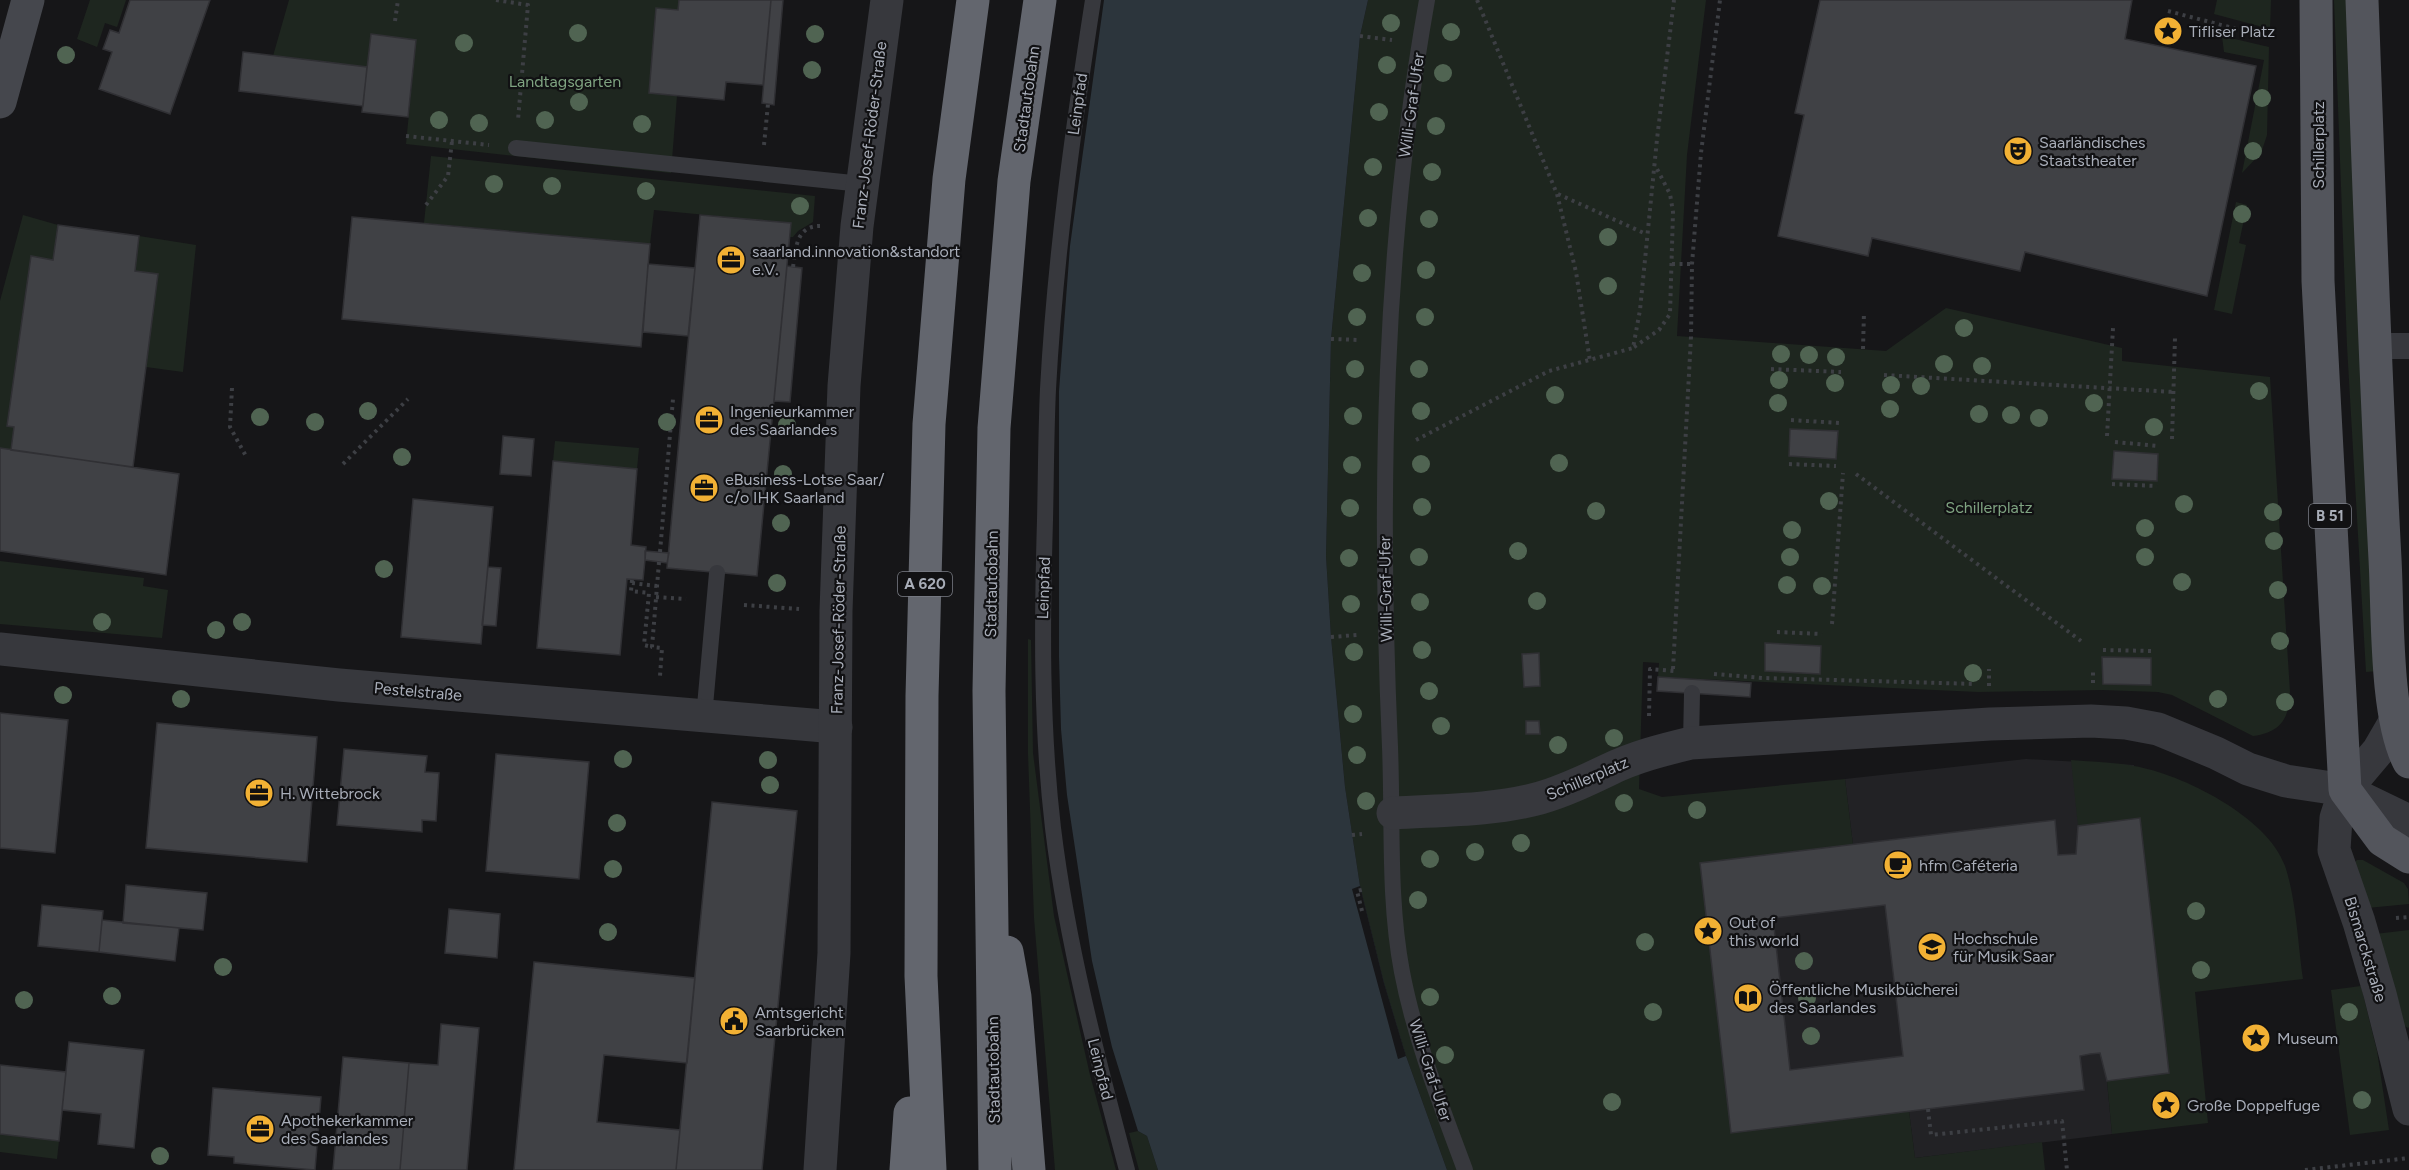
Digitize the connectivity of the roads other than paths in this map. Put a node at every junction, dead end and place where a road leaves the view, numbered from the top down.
1 (28, 0) edge
2 (887, 0) edge
3 (973, 0) edge
4 (1040, 0) edge
5 (1093, 0) edge
6 (1427, 0) edge
7 (2316, 0) edge
8 (2362, 0) edge
9 (0, 102) edge
10 (516, 148) road end
11 (862, 184) junction
12 (2374, 346) junction
13 (2409, 346) edge
14 (717, 573) dead end
15 (0, 649) edge
16 (1692, 693) dead end
17 (704, 717) junction
18 (2396, 720) junction
19 (836, 727) junction
20 (1691, 743) junction
21 (2409, 762) edge
22 (2345, 790) junction
23 (1393, 813) junction
24 (2409, 821) edge
25 (990, 856) junction
26 (2409, 857) edge
27 (921, 976) junction
28 (2409, 1109) edge
29 (820, 1170) edge
30 (906, 1170) edge
31 (930, 1170) edge
32 (994, 1170) edge
33 (1029, 1170) edge
34 (1127, 1170) edge
35 (1466, 1170) edge

1 - 9 main road
2 - 11 street, Franz-Josef-Röder-Straße
3 - 27 highway, A 620
4 - 25 highway, Stadtautobahn
5 - 34 lane, Leinpfad
6 - 23 lane, Willi-Graf-Ufer
7 - 22 main road, Schillerplatz / B 51
8 - 12 main road
10 - 11 lane
11 - 19 street, Franz-Josef-Röder-Straße
12 - 13 street
12 - 18 main road
14 - 17 lane
15 - 17 street, Pestelstraße
16 - 20 lane
17 - 19 street, Pestelstraße
18 - 21 main road
18 - 22 street
19 - 29 street, Franz-Josef-Röder-Straße
20 - 22 street, Schillerplatz
20 - 23 street, Schillerplatz
22 - 24 street
22 - 26 main road
22 - 28 street, Bismarckstraße
23 - 35 lane, Willi-Graf-Ufer
25 - 32 highway, Stadtautobahn
25 - 33 highway
27 - 30 highway
27 - 31 highway, A 620

